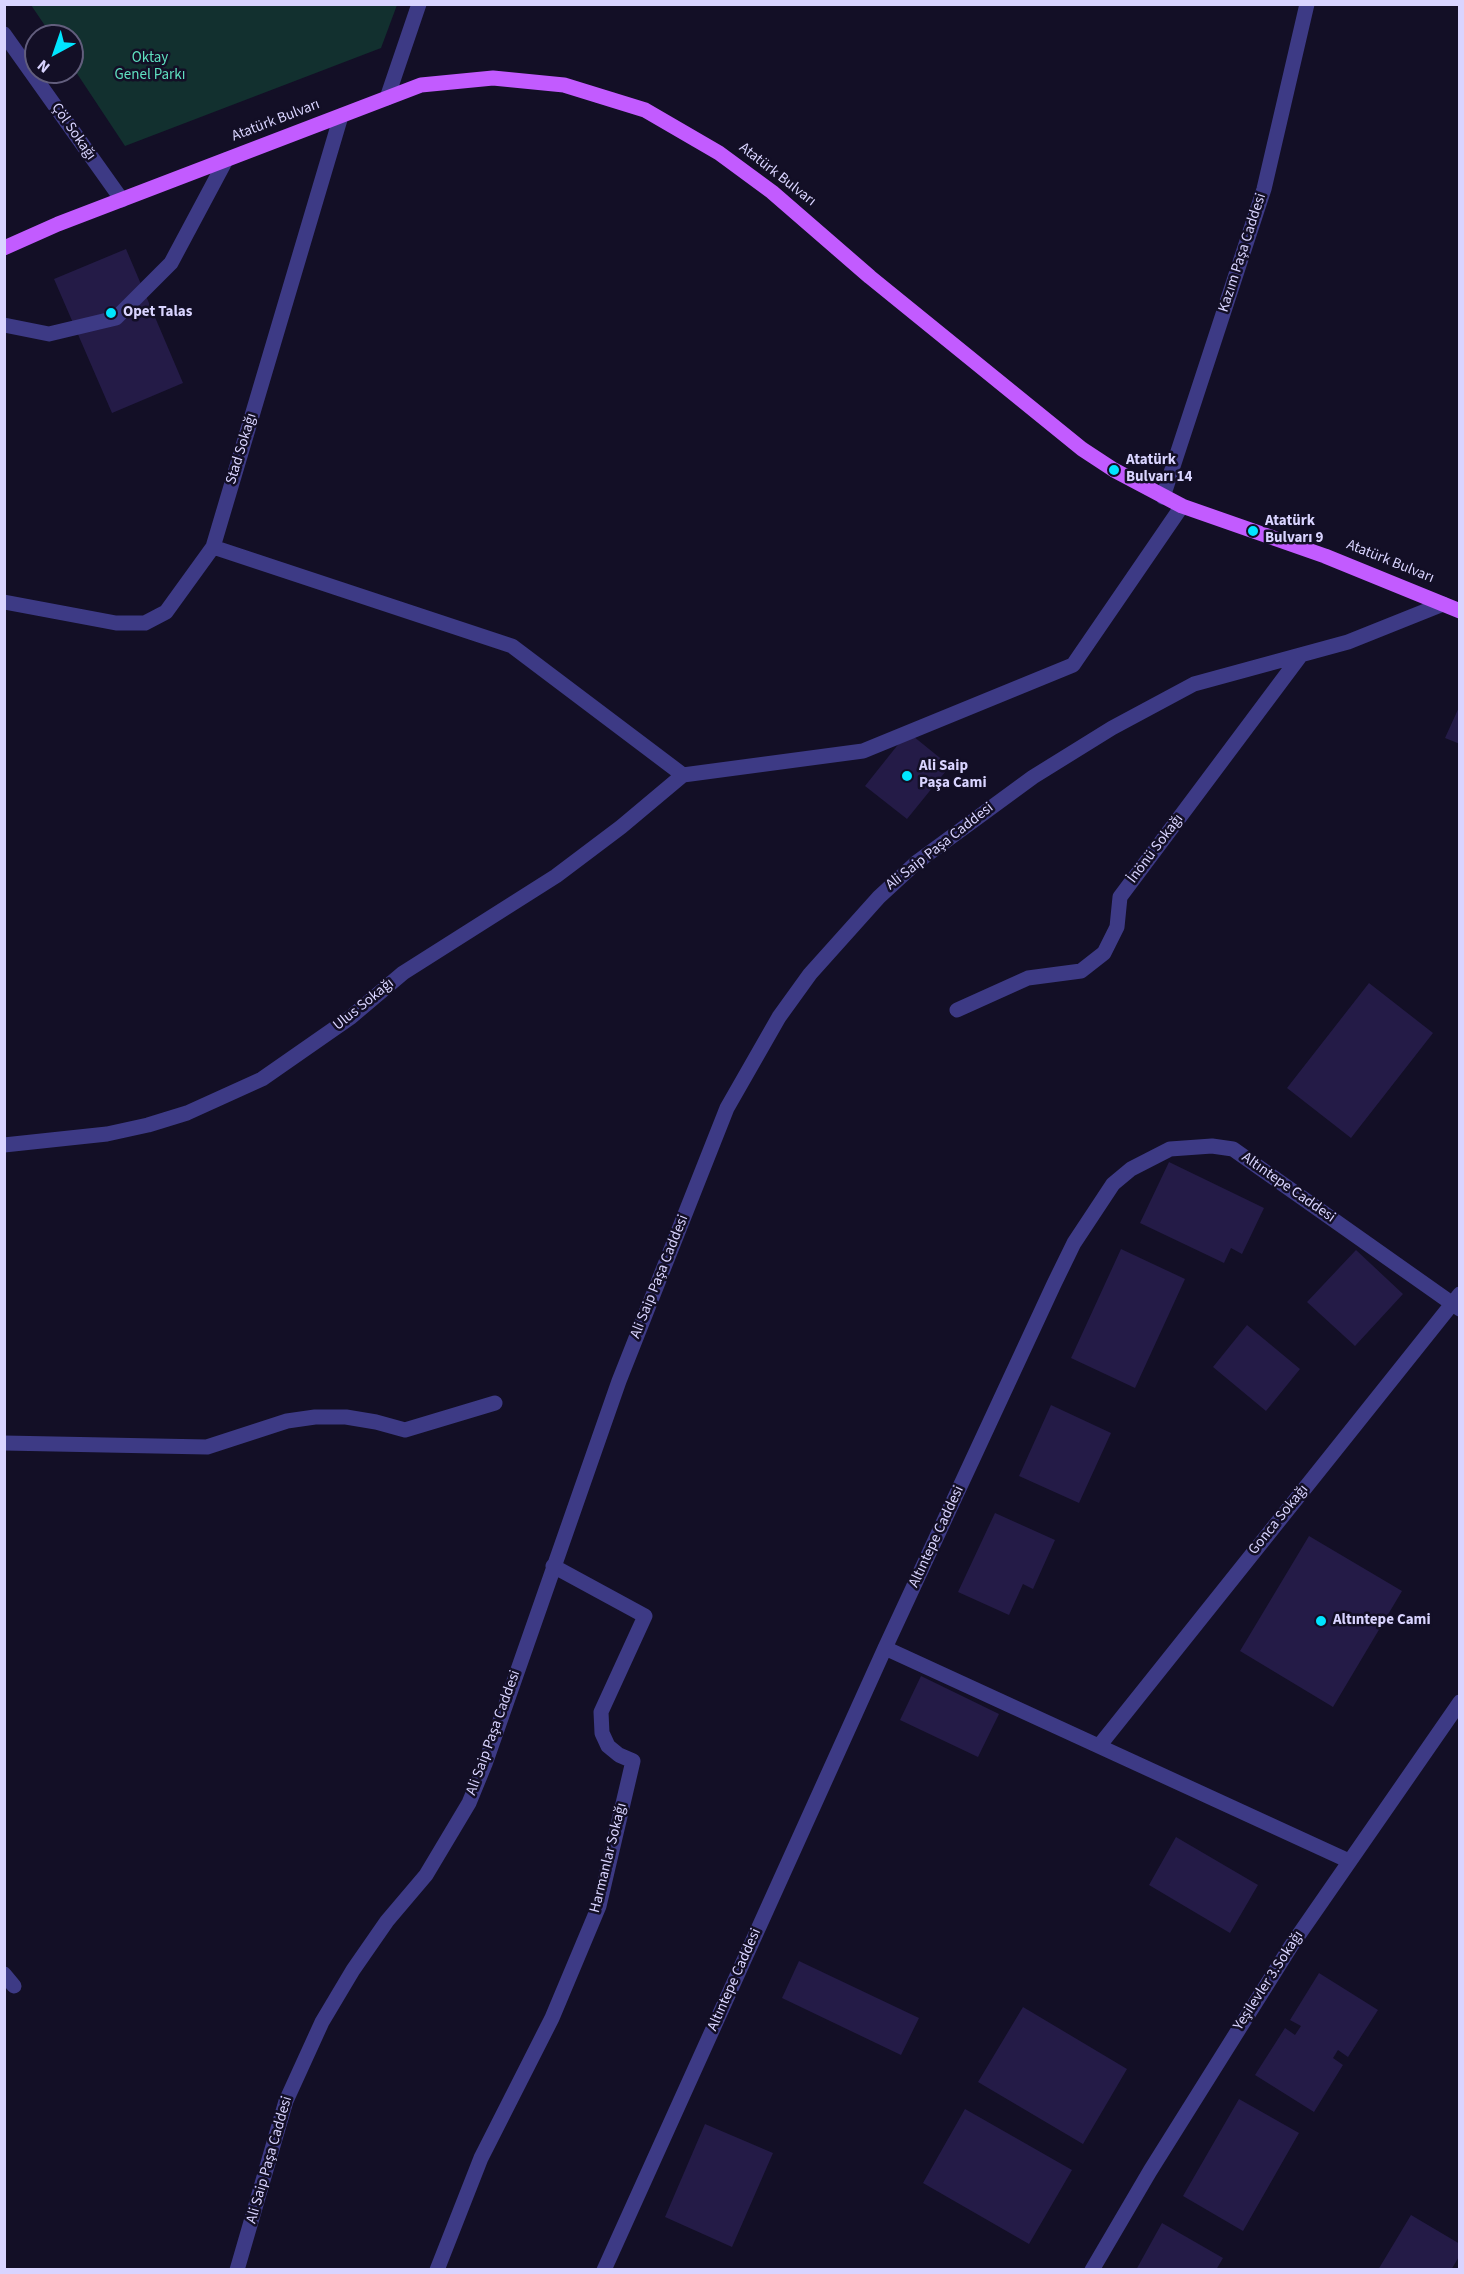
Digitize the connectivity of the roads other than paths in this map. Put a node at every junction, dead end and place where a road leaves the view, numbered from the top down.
1 (419, 4) edge
2 (1307, 4) edge
3 (4, 34) edge
4 (387, 98) junction
5 (341, 116) junction
6 (226, 160) junction
7 (122, 200) junction
8 (4, 248) edge
9 (4, 325) edge
10 (1163, 497) junction
11 (1182, 506) junction
12 (213, 547) junction
13 (4, 603) edge
14 (1443, 604) junction
15 (1460, 611) edge
16 (1301, 655) junction
17 (683, 775) junction
18 (957, 1010) dead end
19 (4, 1145) edge
20 (1457, 1302) edge
21 (495, 1403) dead end
22 (4, 1443) edge
23 (553, 1566) junction
24 (885, 1648) junction
25 (1460, 1702) edge
26 (1099, 1746) junction
27 (1349, 1861) junction
28 (237, 2270) edge
29 (437, 2270) edge
30 (604, 2270) edge
31 (1092, 2270) edge

1 - 4 street
2 - 10 street, Kazım Paşa Caddesi
3 - 7 street, Çöl Sokağı
4 - 5 main road, Atatürk Bulvarı
4 - 10 main road, Atatürk Bulvarı
5 - 6 main road, Atatürk Bulvarı
5 - 12 street, Stad Sokağı
6 - 7 main road, Atatürk Bulvarı
6 - 9 street
7 - 8 main road, Atatürk Bulvarı
10 - 11 main road, Atatürk Bulvarı
11 - 14 main road, Atatürk Bulvarı
11 - 17 street
12 - 13 street, Stad Sokağı
12 - 17 street
14 - 15 main road, Atatürk Bulvarı
14 - 16 street, Ali Saip Paşa Caddesi
16 - 18 street, İnönü Sokağı
16 - 23 street, Ali Saip Paşa Caddesi
17 - 19 street, Ulus Sokağı
20 - 24 street, Altıntepe Caddesi
20 - 26 street, Gonca Sokağı
21 - 22 street
23 - 28 street, Ali Saip Paşa Caddesi
23 - 29 street, Harmanlar Sokağı
24 - 26 street
24 - 30 street, Altıntepe Caddesi
25 - 27 street, Yeşilevler 3.Sokağı
26 - 27 street
27 - 31 street, Yeşilevler 3.Sokağı

